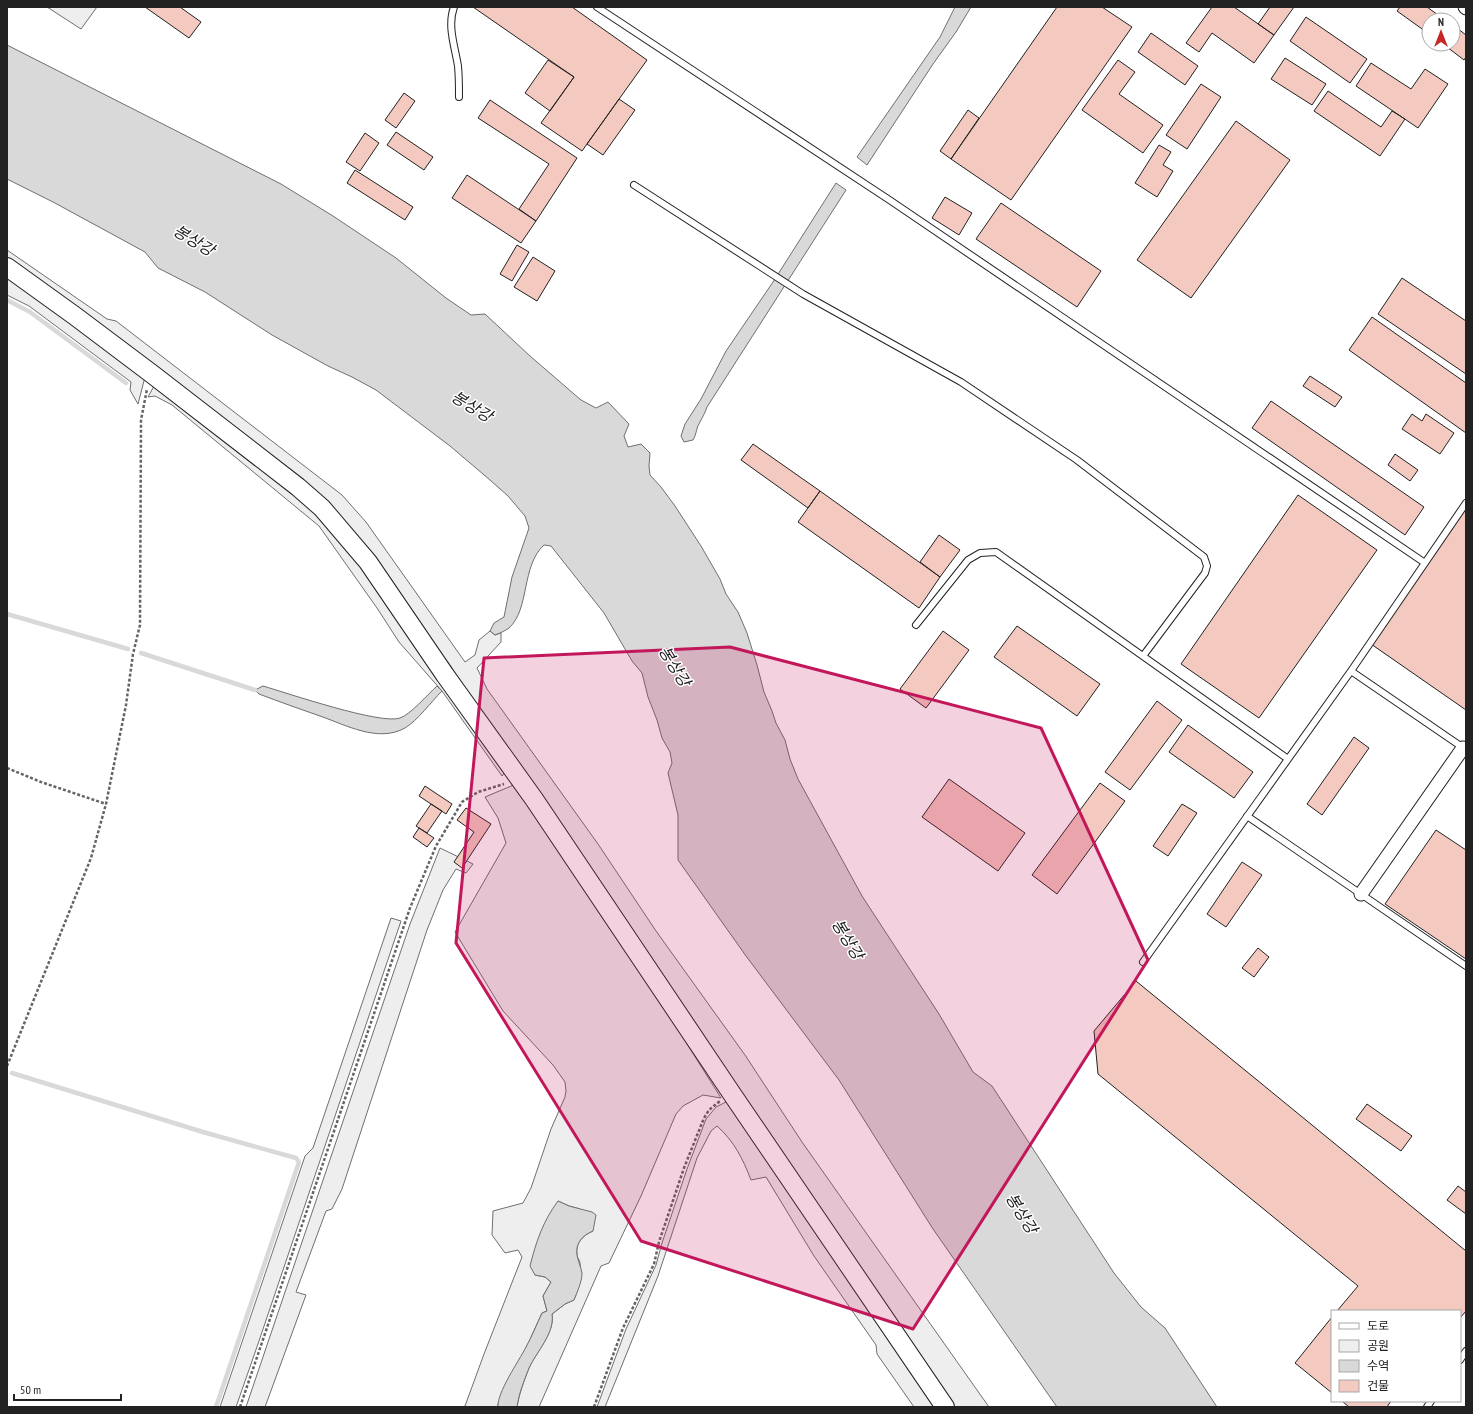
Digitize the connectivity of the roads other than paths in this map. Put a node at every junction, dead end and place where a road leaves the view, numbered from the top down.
1 (454, 7) edge
2 (597, 7) edge
3 (459, 97) dead end
4 (634, 185) dead end
5 (7, 267) edge
6 (1466, 503) edge
7 (1425, 563) junction
8 (916, 625) dead end
9 (1143, 656) junction
10 (1351, 671) junction
11 (1464, 749) edge
12 (1288, 759) junction
13 (1247, 816) junction
14 (1361, 894) junction
15 (1143, 962) dead end
16 (1466, 966) edge
17 (945, 1407) edge

1 - 3 lane
2 - 7 lane
4 - 9 lane
5 - 17 main road
6 - 7 lane
7 - 10 lane
8 - 9 lane
9 - 12 lane
10 - 11 lane
10 - 12 lane
11 - 14 street
12 - 13 lane
13 - 14 lane
13 - 15 lane
14 - 16 lane

